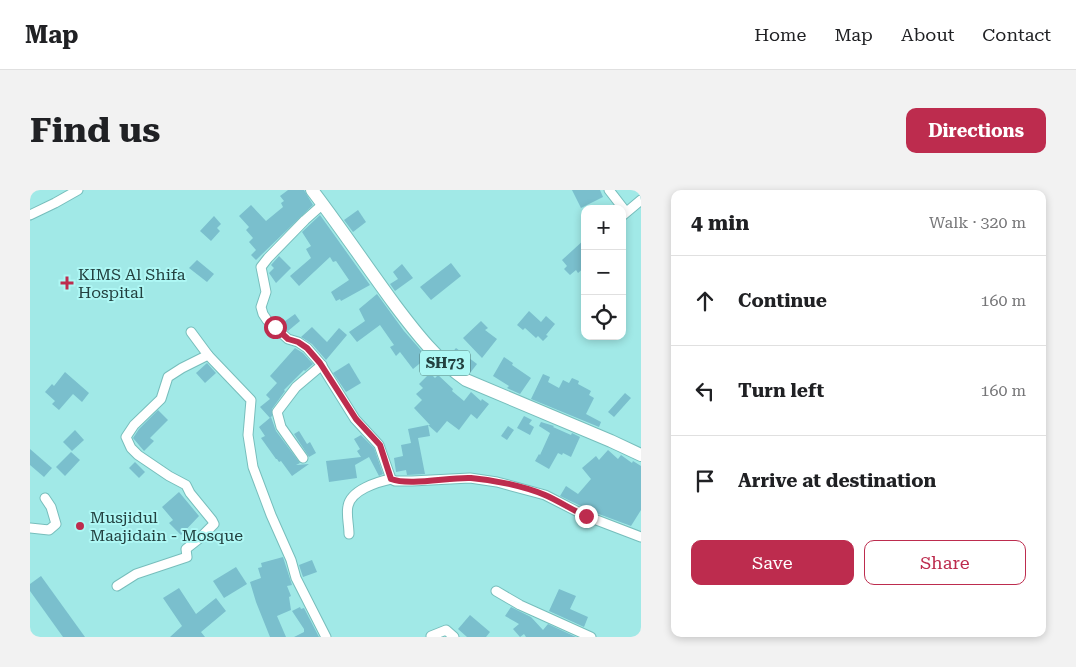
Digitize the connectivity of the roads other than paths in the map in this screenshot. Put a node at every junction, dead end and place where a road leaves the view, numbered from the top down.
1 (78, 190) edge
2 (312, 190) edge
3 (609, 190) edge
4 (641, 200) edge
5 (323, 204) junction
6 (618, 205) edge
7 (626, 212) edge
8 (30, 215) edge
9 (191, 332) dead end
10 (208, 355) junction
11 (322, 365) junction
12 (641, 455) edge
13 (303, 458) dead end
14 (391, 479) junction
15 (45, 498) dead end
16 (30, 528) edge
17 (349, 534) dead end
18 (641, 538) edge
19 (117, 586) dead end
20 (496, 591) dead end
21 (430, 636) dead end
22 (326, 637) edge
23 (454, 637) edge
24 (591, 637) edge

1 - 8 street
2 - 5 main road, SH73
3 - 6 street
4 - 7 street
5 - 11 street
5 - 12 main road, SH73
9 - 10 street
10 - 19 street
10 - 22 street
11 - 13 street
11 - 14 street
14 - 17 street
14 - 18 street
15 - 16 street
20 - 24 street
21 - 23 street

